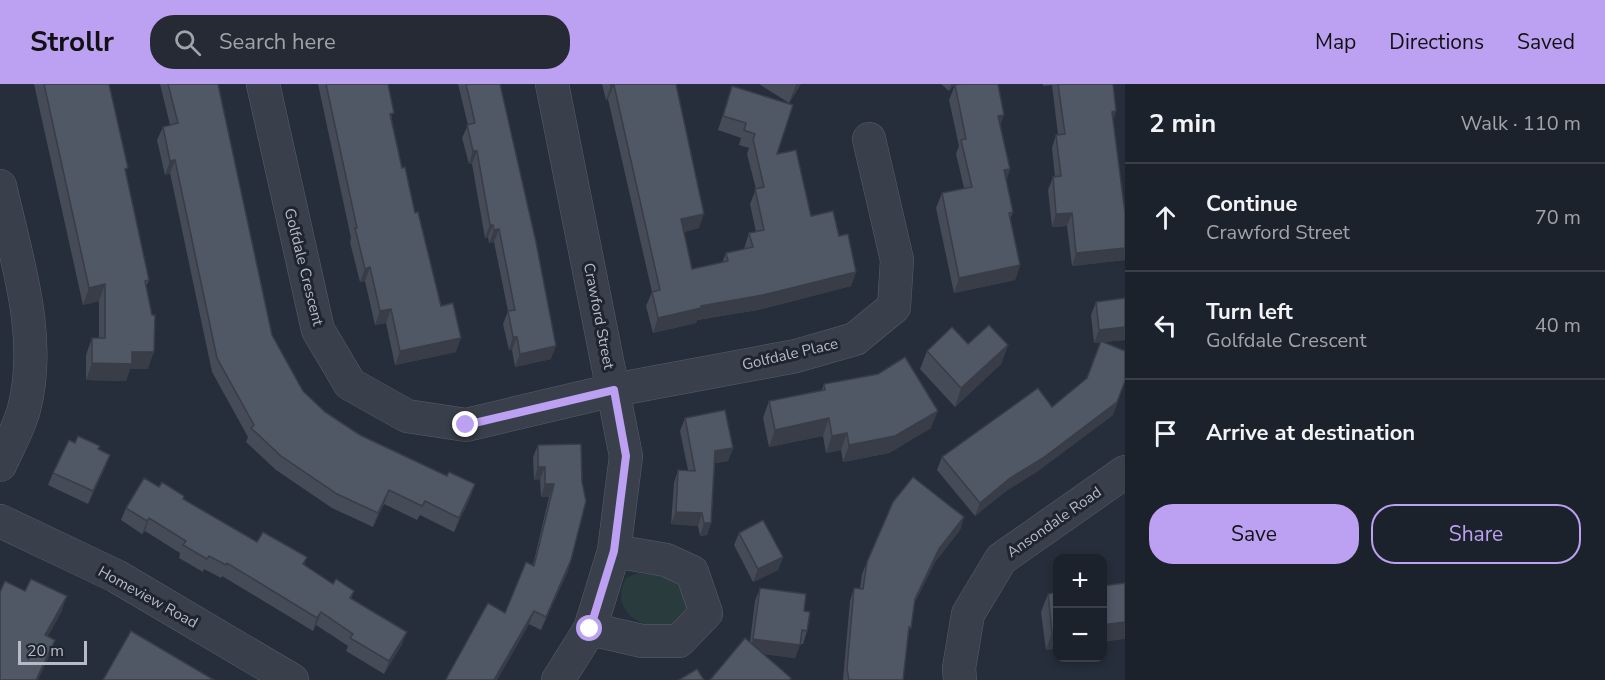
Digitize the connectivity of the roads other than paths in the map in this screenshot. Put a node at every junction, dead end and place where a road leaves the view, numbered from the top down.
1 (263, 84) edge
2 (552, 84) edge
3 (868, 139) dead end
4 (0, 186) edge
5 (614, 390) junction
6 (0, 465) edge
7 (1125, 472) edge
8 (0, 521) edge
9 (614, 551) junction
10 (590, 629) junction
11 (292, 680) edge
12 (558, 680) edge
13 (960, 680) edge

1 - 5 street, Golfdale Crescent
2 - 5 street, Crawford Street
3 - 5 street, Golfdale Place
4 - 6 street
5 - 9 street, Crawford Street
7 - 13 street, Ansondale Road
8 - 11 street, Homeview Road
9 - 10 street, Crawford Street
9 - 10 street
10 - 12 street, Crawford Street

